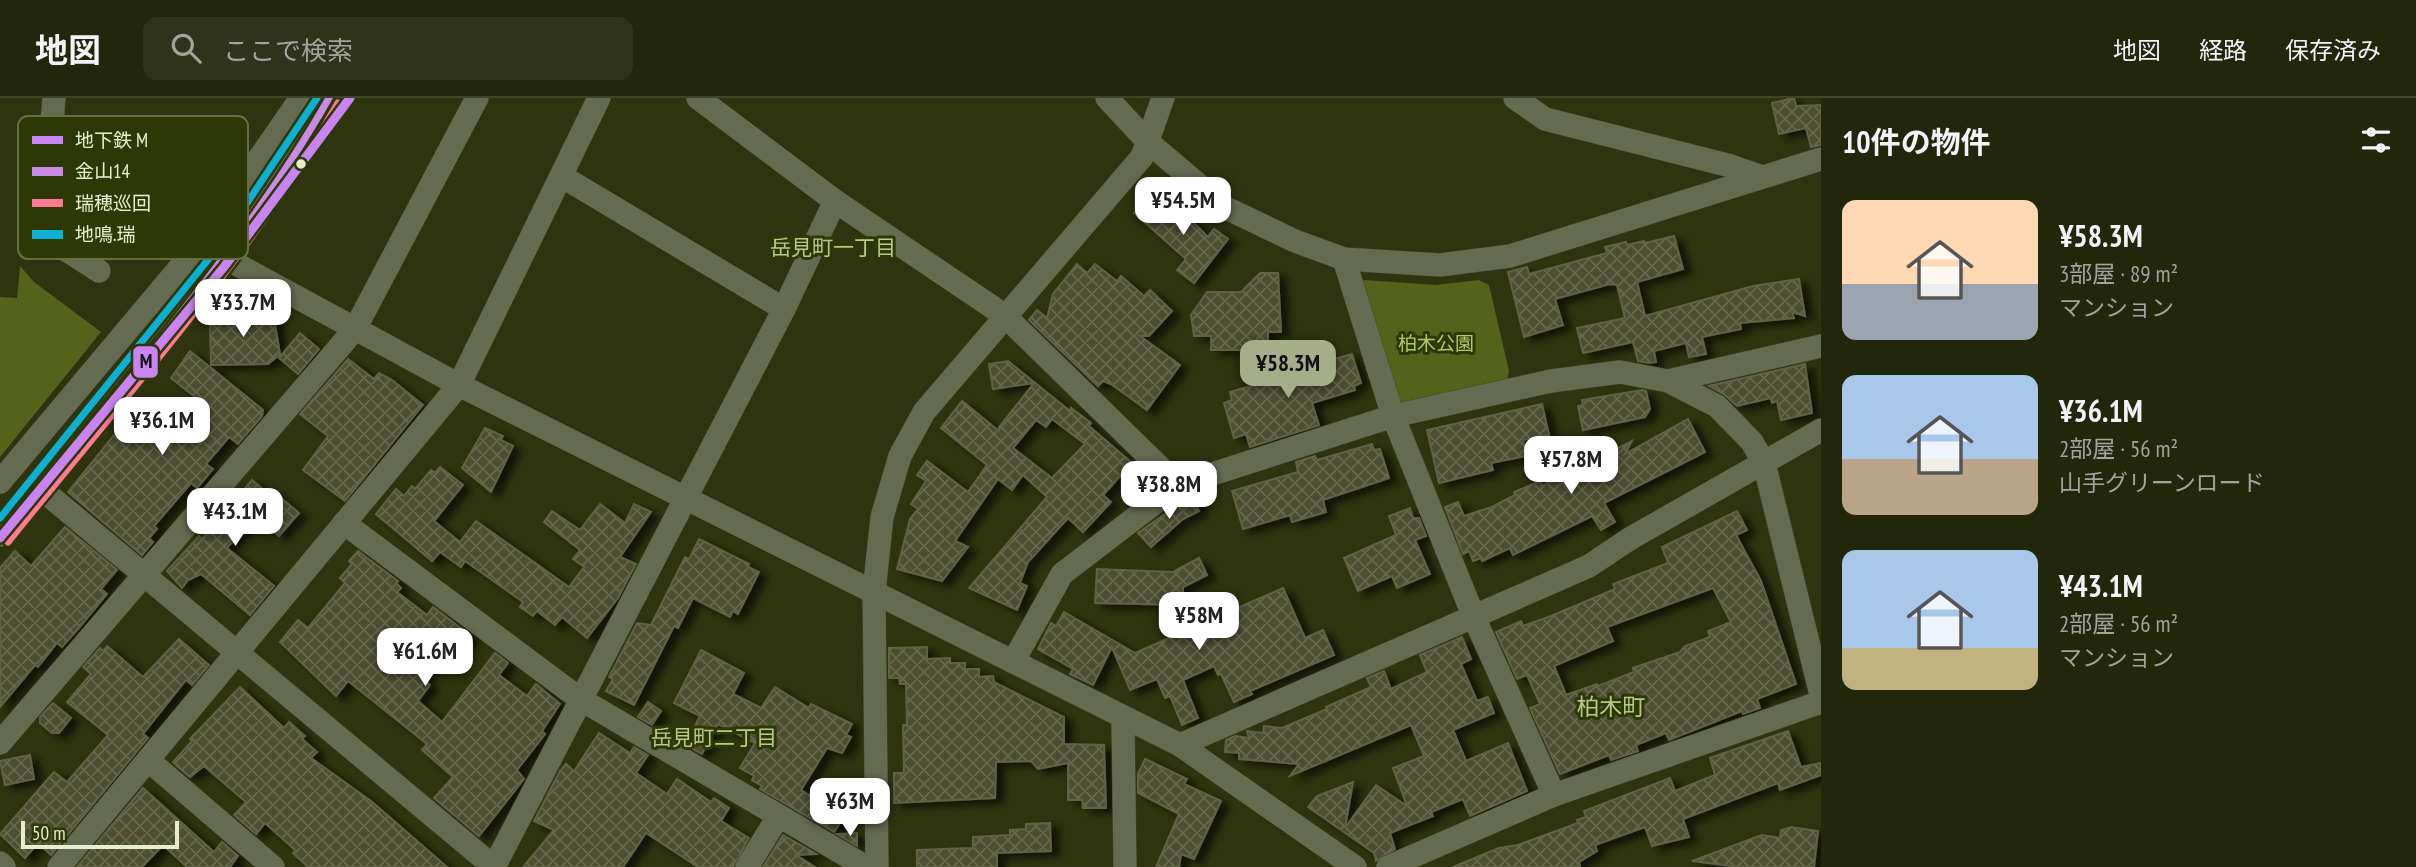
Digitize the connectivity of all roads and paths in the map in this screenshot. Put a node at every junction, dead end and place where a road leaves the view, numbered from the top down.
1 (54, 98) edge
2 (301, 98) edge
3 (329, 98) edge
4 (477, 98) edge
5 (599, 98) edge
6 (698, 98) edge
7 (1107, 98) edge
8 (1163, 98) edge
9 (1515, 98) edge
10 (52, 116) edge
11 (1148, 142) junction
12 (1821, 159) edge
13 (248, 175) edge
14 (1760, 176) junction
15 (563, 177) junction
16 (835, 201) junction
17 (248, 221) edge
18 (80, 259) edge
19 (187, 259) edge
20 (221, 259) edge
21 (227, 259) edge
22 (1344, 259) junction
23 (99, 271) dead end
24 (784, 309) junction
25 (1004, 315) junction
26 (355, 329) junction
27 (1821, 346) edge
28 (1668, 381) junction
29 (458, 385) junction
30 (1393, 416) junction
31 (1821, 430) edge
32 (1764, 463) junction
33 (0, 482) edge
34 (1178, 485) junction
35 (40, 488) junction
36 (686, 499) junction
37 (344, 523) junction
38 (0, 535) edge
39 (144, 575) junction
40 (874, 592) junction
41 (1473, 615) junction
42 (237, 652) junction
43 (1013, 662) junction
44 (1821, 695) edge
45 (580, 699) junction
46 (1821, 702) edge
47 (1123, 720) junction
48 (0, 743) edge
49 (1180, 745) junction
50 (148, 760) junction
51 (1554, 795) junction
52 (778, 817) junction
53 (0, 863) edge
54 (4, 867) edge
55 (60, 867) edge
56 (273, 867) edge
57 (494, 867) edge
58 (747, 867) edge
59 (866, 867) edge
60 (877, 867) edge
61 (1125, 867) edge
62 (1355, 867) edge
63 (1388, 867) edge

1 - 10 street
2 - 13 street
3 - 17 street
4 - 26 street
5 - 15 street
6 - 16 street
7 - 11 street
8 - 11 street
9 - 14 street
11 - 22 street
11 - 25 street
12 - 14 street
14 - 22 street
15 - 24 street
15 - 29 street
16 - 24 street
16 - 25 street
18 - 23 street
19 - 33 street
20 - 35 street
21 - 26 street
22 - 30 street
24 - 36 street
25 - 34 street
25 - 40 street
26 - 29 street
26 - 39 street
27 - 28 street
28 - 30 street
28 - 32 street
29 - 36 street
29 - 37 street
30 - 34 street
30 - 41 street
31 - 32 street
32 - 41 street
32 - 44 street
34 - 43 street
35 - 38 street
35 - 39 street
36 - 40 street
36 - 45 street
37 - 42 street
37 - 45 street
39 - 42 street
39 - 48 street
40 - 43 street
40 - 60 street
41 - 49 street
41 - 51 street
42 - 50 street
42 - 57 street
43 - 47 street
45 - 52 street
45 - 57 street
46 - 51 street
47 - 49 street
47 - 61 street
49 - 62 street
50 - 55 street
50 - 56 street
51 - 63 street
52 - 58 street
52 - 59 street
53 - 54 street

